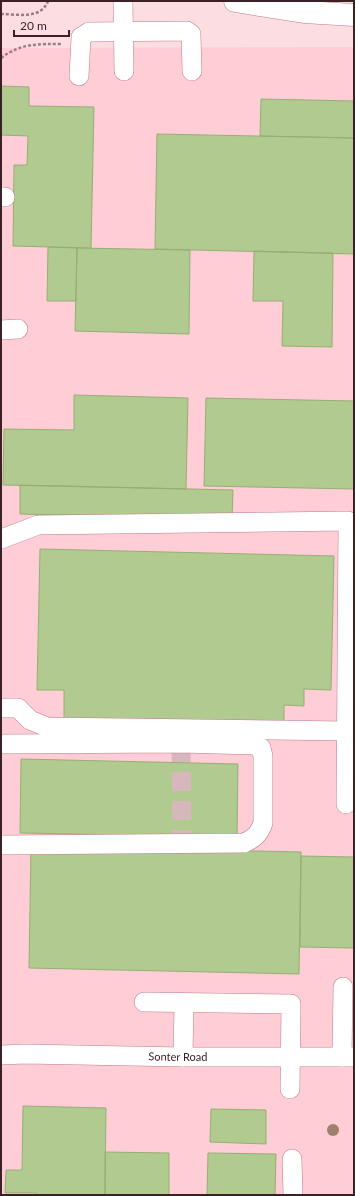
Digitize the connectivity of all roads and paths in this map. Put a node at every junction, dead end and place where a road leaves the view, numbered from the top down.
1 (48, 1) edge
2 (123, 1) edge
3 (235, 1) edge
4 (1, 14) edge
5 (354, 15) edge
6 (125, 32) junction
7 (63, 44) dead end
8 (1, 58) edge
9 (124, 71) dead end
10 (192, 71) dead end
11 (79, 76) dead end
12 (1, 539) edge
13 (1, 708) edge
14 (346, 731) junction
15 (1, 744) edge
16 (346, 804) dead end
17 (1, 845) edge
18 (343, 987) dead end
19 (144, 1002) dead end
20 (184, 1003) junction
21 (1, 1055) edge
22 (183, 1057) junction
23 (291, 1057) junction
24 (348, 1057) edge
25 (290, 1089) dead end
26 (292, 1159) dead end
27 (293, 1195) edge

1 - 4 path
2 - 6 street
3 - 5 main road
6 - 9 street
6 - 10 street
6 - 11 street
7 - 8 path
12 - 14 street
13 - 14 street
14 - 16 street
15 - 17 street
18 - 24 street
19 - 20 street
20 - 22 street
20 - 23 street
21 - 22 street, Sonter Road
22 - 23 street, Sonter Road
23 - 24 street, Sonter Road
23 - 25 street
26 - 27 street

